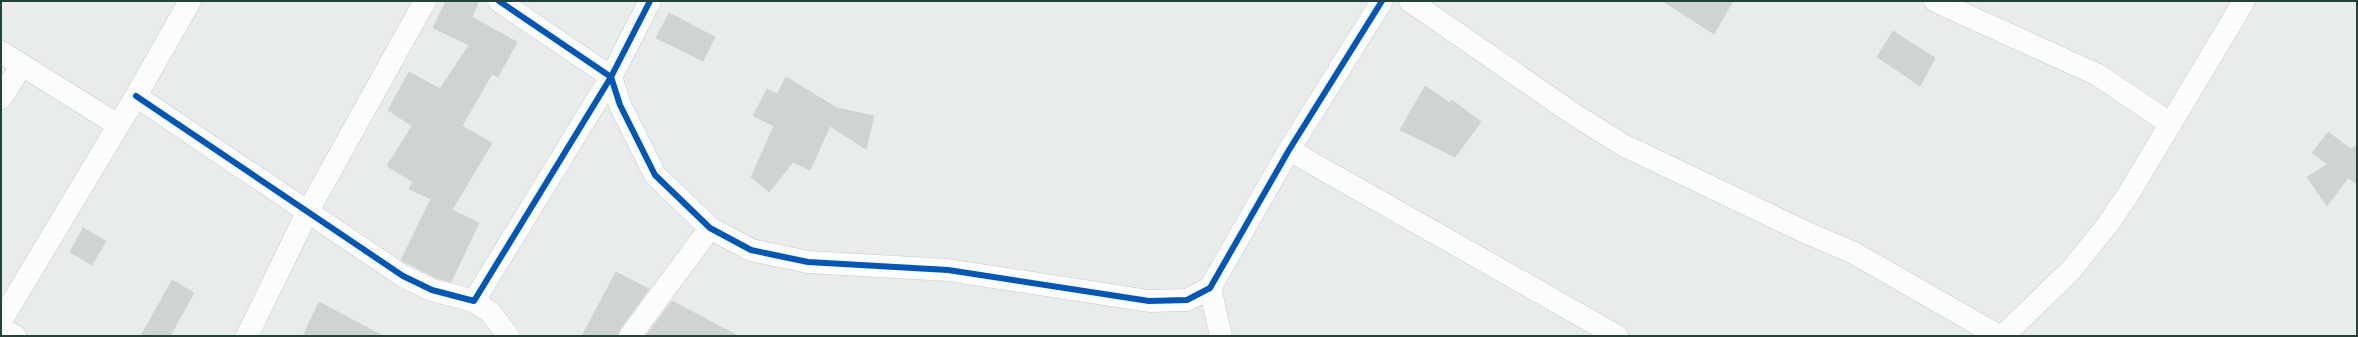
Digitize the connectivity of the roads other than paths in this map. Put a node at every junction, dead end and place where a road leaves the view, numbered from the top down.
1 (190, 1) edge
2 (425, 1) edge
3 (499, 1) edge
4 (650, 1) edge
5 (1382, 1) edge
6 (1410, 1) edge
7 (1935, 1) edge
8 (2244, 1) edge
9 (1, 52) edge
10 (22, 65) junction
11 (611, 77) junction
12 (136, 96) junction
13 (1, 98) edge
14 (2171, 124) junction
15 (118, 125) junction
16 (1288, 150) junction
17 (307, 213) junction
18 (710, 228) junction
19 (1210, 288) junction
20 (474, 302) junction
21 (1, 321) edge
22 (1, 329) edge
23 (15, 336) edge
24 (247, 336) edge
25 (508, 336) edge
26 (630, 336) edge
27 (1221, 336) edge
28 (1617, 336) edge
29 (1999, 336) edge
30 (2003, 336) edge

1 - 12 street
2 - 17 street
3 - 11 street
4 - 11 street
5 - 16 street
6 - 29 street
7 - 14 street
8 - 14 street
9 - 10 street
10 - 13 street
10 - 15 street
11 - 18 street
11 - 20 street
12 - 15 street
12 - 17 street
14 - 30 street
15 - 21 street
16 - 19 street
16 - 28 street
17 - 20 street
17 - 24 street
18 - 19 street
18 - 26 street
19 - 27 street
20 - 25 street
22 - 23 street

